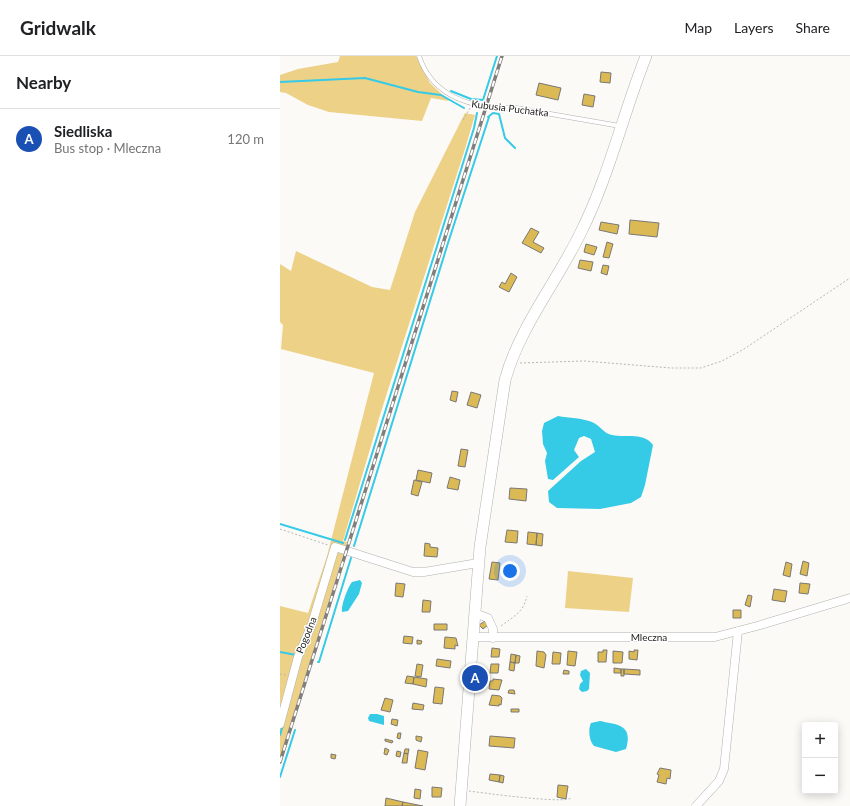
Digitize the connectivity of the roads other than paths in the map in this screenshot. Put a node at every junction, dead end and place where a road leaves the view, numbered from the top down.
1 (419, 56) edge
2 (646, 56) edge
3 (621, 126) junction
4 (478, 564) junction
5 (850, 598) edge
6 (474, 613) junction
7 (738, 631) junction
8 (473, 637) junction
9 (493, 638) junction
10 (280, 724) edge
11 (460, 806) edge
12 (696, 806) edge

1 - 3 lane, Kubusia Puchatka
2 - 3 main road
3 - 4 main road
4 - 6 main road
4 - 10 street, Pogodna
5 - 7 street, Mleczna
6 - 8 main road
6 - 9 street
7 - 9 street, Mleczna
7 - 12 street
8 - 9 street, Mleczna
8 - 11 main road

